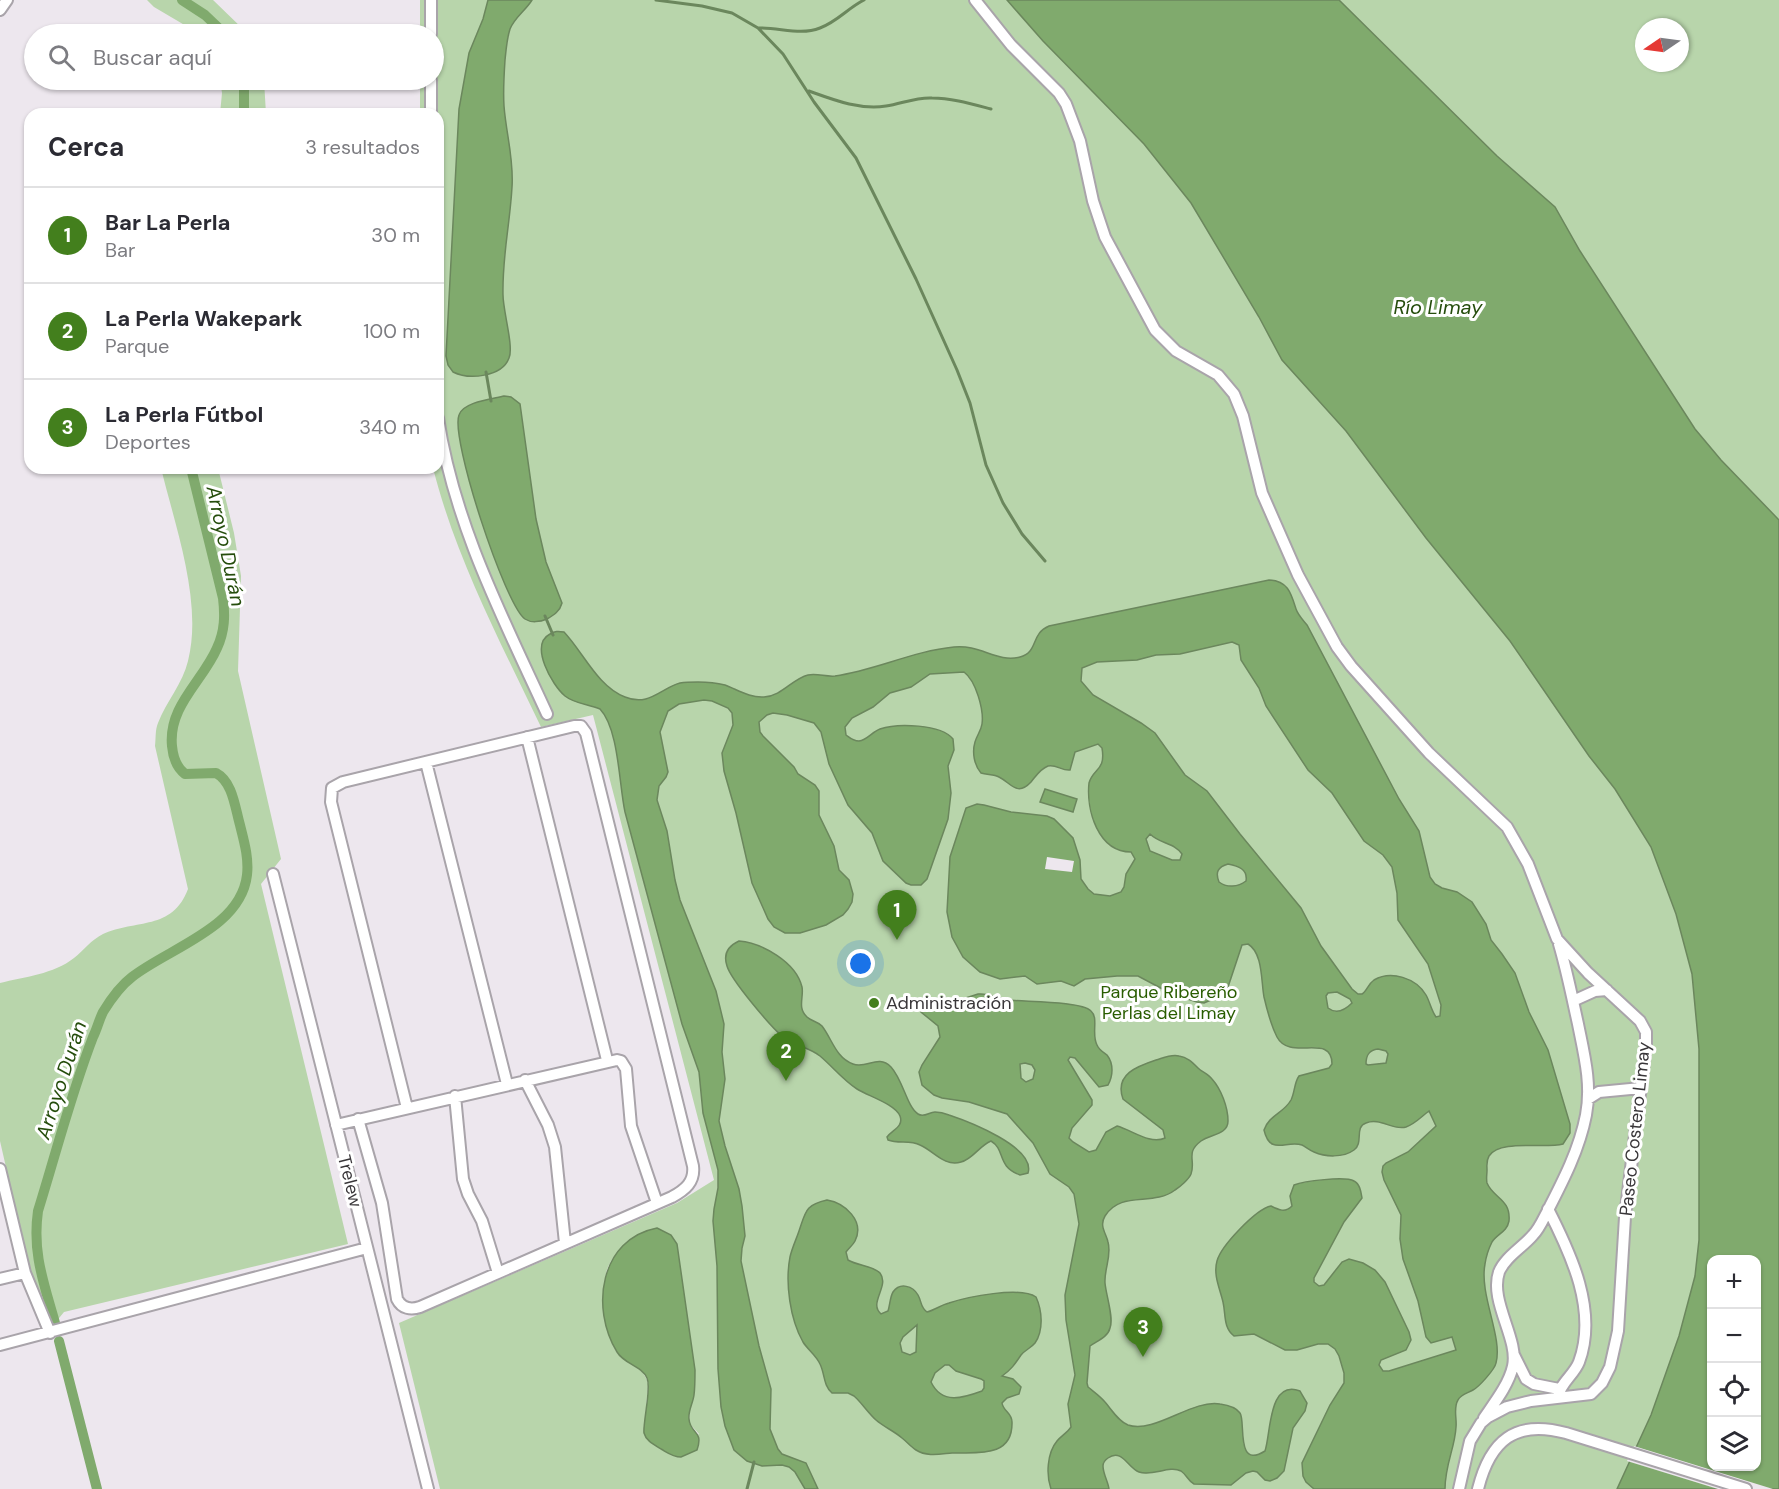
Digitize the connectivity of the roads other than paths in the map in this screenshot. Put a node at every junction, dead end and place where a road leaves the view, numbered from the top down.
1 (6, 0) edge
2 (431, 0) edge
3 (975, 0) edge
4 (0, 10) edge
5 (431, 24) edge
6 (431, 90) edge
7 (431, 108) edge
8 (444, 450) edge
9 (546, 714) dead end
10 (527, 737) junction
11 (426, 762) junction
12 (273, 874) dead end
13 (1557, 939) junction
14 (1607, 990) junction
15 (1573, 1001) junction
16 (607, 1060) junction
17 (525, 1080) junction
18 (507, 1084) junction
19 (1641, 1088) junction
20 (455, 1096) junction
21 (1588, 1099) junction
22 (407, 1108) junction
23 (358, 1119) junction
24 (336, 1125) junction
25 (0, 1169) edge
26 (657, 1203) junction
27 (1548, 1209) junction
28 (565, 1243) junction
29 (367, 1248) junction
30 (25, 1273) junction
31 (498, 1273) junction
32 (0, 1279) edge
33 (50, 1333) junction
34 (0, 1345) edge
35 (1514, 1355) junction
36 (1559, 1393) junction
37 (1481, 1423) junction
38 (428, 1489) edge
39 (1459, 1489) edge
40 (1478, 1489) edge
41 (1746, 1489) edge

1 - 4 street
2 - 5 street
3 - 13 street, Paseo Costero Limay
6 - 7 street
8 - 9 street
10 - 11 street
10 - 16 street
10 - 26 street
11 - 18 street
11 - 22 street
12 - 24 street, Trelew
13 - 14 street, Paseo Costero Limay
13 - 15 street
14 - 15 street
14 - 19 street, Paseo Costero Limay
15 - 21 street
16 - 17 street
16 - 26 street
17 - 18 street
17 - 28 street
18 - 20 street
19 - 21 street
19 - 36 street, Paseo Costero Limay
20 - 22 street
20 - 31 street
21 - 27 street
22 - 23 street
23 - 24 street
23 - 31 street
24 - 29 street, Trelew
25 - 30 street
26 - 28 street
27 - 35 street
27 - 36 street
28 - 31 street
29 - 33 street
29 - 38 street, Trelew
30 - 32 street
30 - 33 street
33 - 34 street
35 - 36 street
35 - 37 street
36 - 37 street, Paseo Costero Limay
37 - 39 street
40 - 41 street

